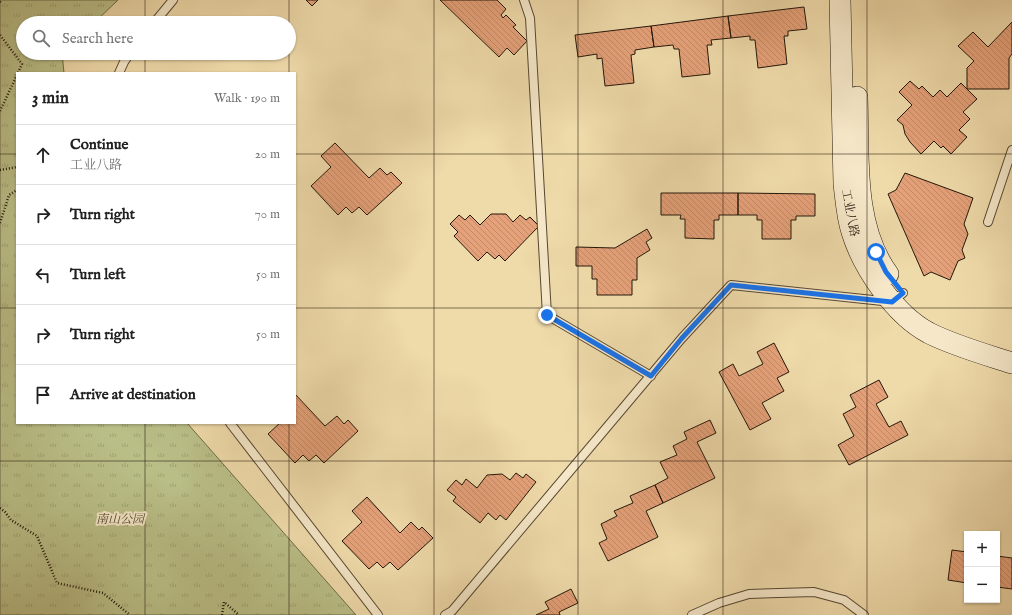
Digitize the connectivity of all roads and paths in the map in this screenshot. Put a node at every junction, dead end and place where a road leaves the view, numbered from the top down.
1 (2, 0) edge
2 (173, 0) edge
3 (524, 0) edge
4 (840, 0) edge
5 (855, 0) edge
6 (0, 2) edge
7 (160, 16) edge
8 (0, 35) edge
9 (16, 56) edge
10 (19, 60) edge
11 (125, 60) edge
12 (19, 72) edge
13 (119, 72) edge
14 (16, 78) edge
15 (0, 111) edge
16 (1012, 150) edge
17 (16, 167) edge
18 (0, 170) edge
19 (16, 191) edge
20 (988, 222) dead end
21 (0, 223) edge
22 (898, 297) junction
23 (1012, 348) edge
24 (1012, 363) edge
25 (651, 376) junction
26 (231, 424) edge
27 (0, 508) edge
28 (130, 615) edge
29 (222, 615) edge
30 (239, 615) edge
31 (378, 615) edge
32 (445, 615) edge
33 (692, 615) edge
34 (864, 615) edge

1 - 6 path
2 - 7 lane
3 - 25 lane
4 - 22 street, 工业八路
5 - 22 street, 工业八路
8 - 9 path
10 - 12 path
11 - 13 lane
14 - 15 path
16 - 20 lane
17 - 18 path
19 - 21 path
22 - 23 street, 工业八路
22 - 24 street, 工业八路
22 - 25 lane
25 - 32 lane
26 - 31 lane
27 - 28 path
29 - 30 path
33 - 34 lane

